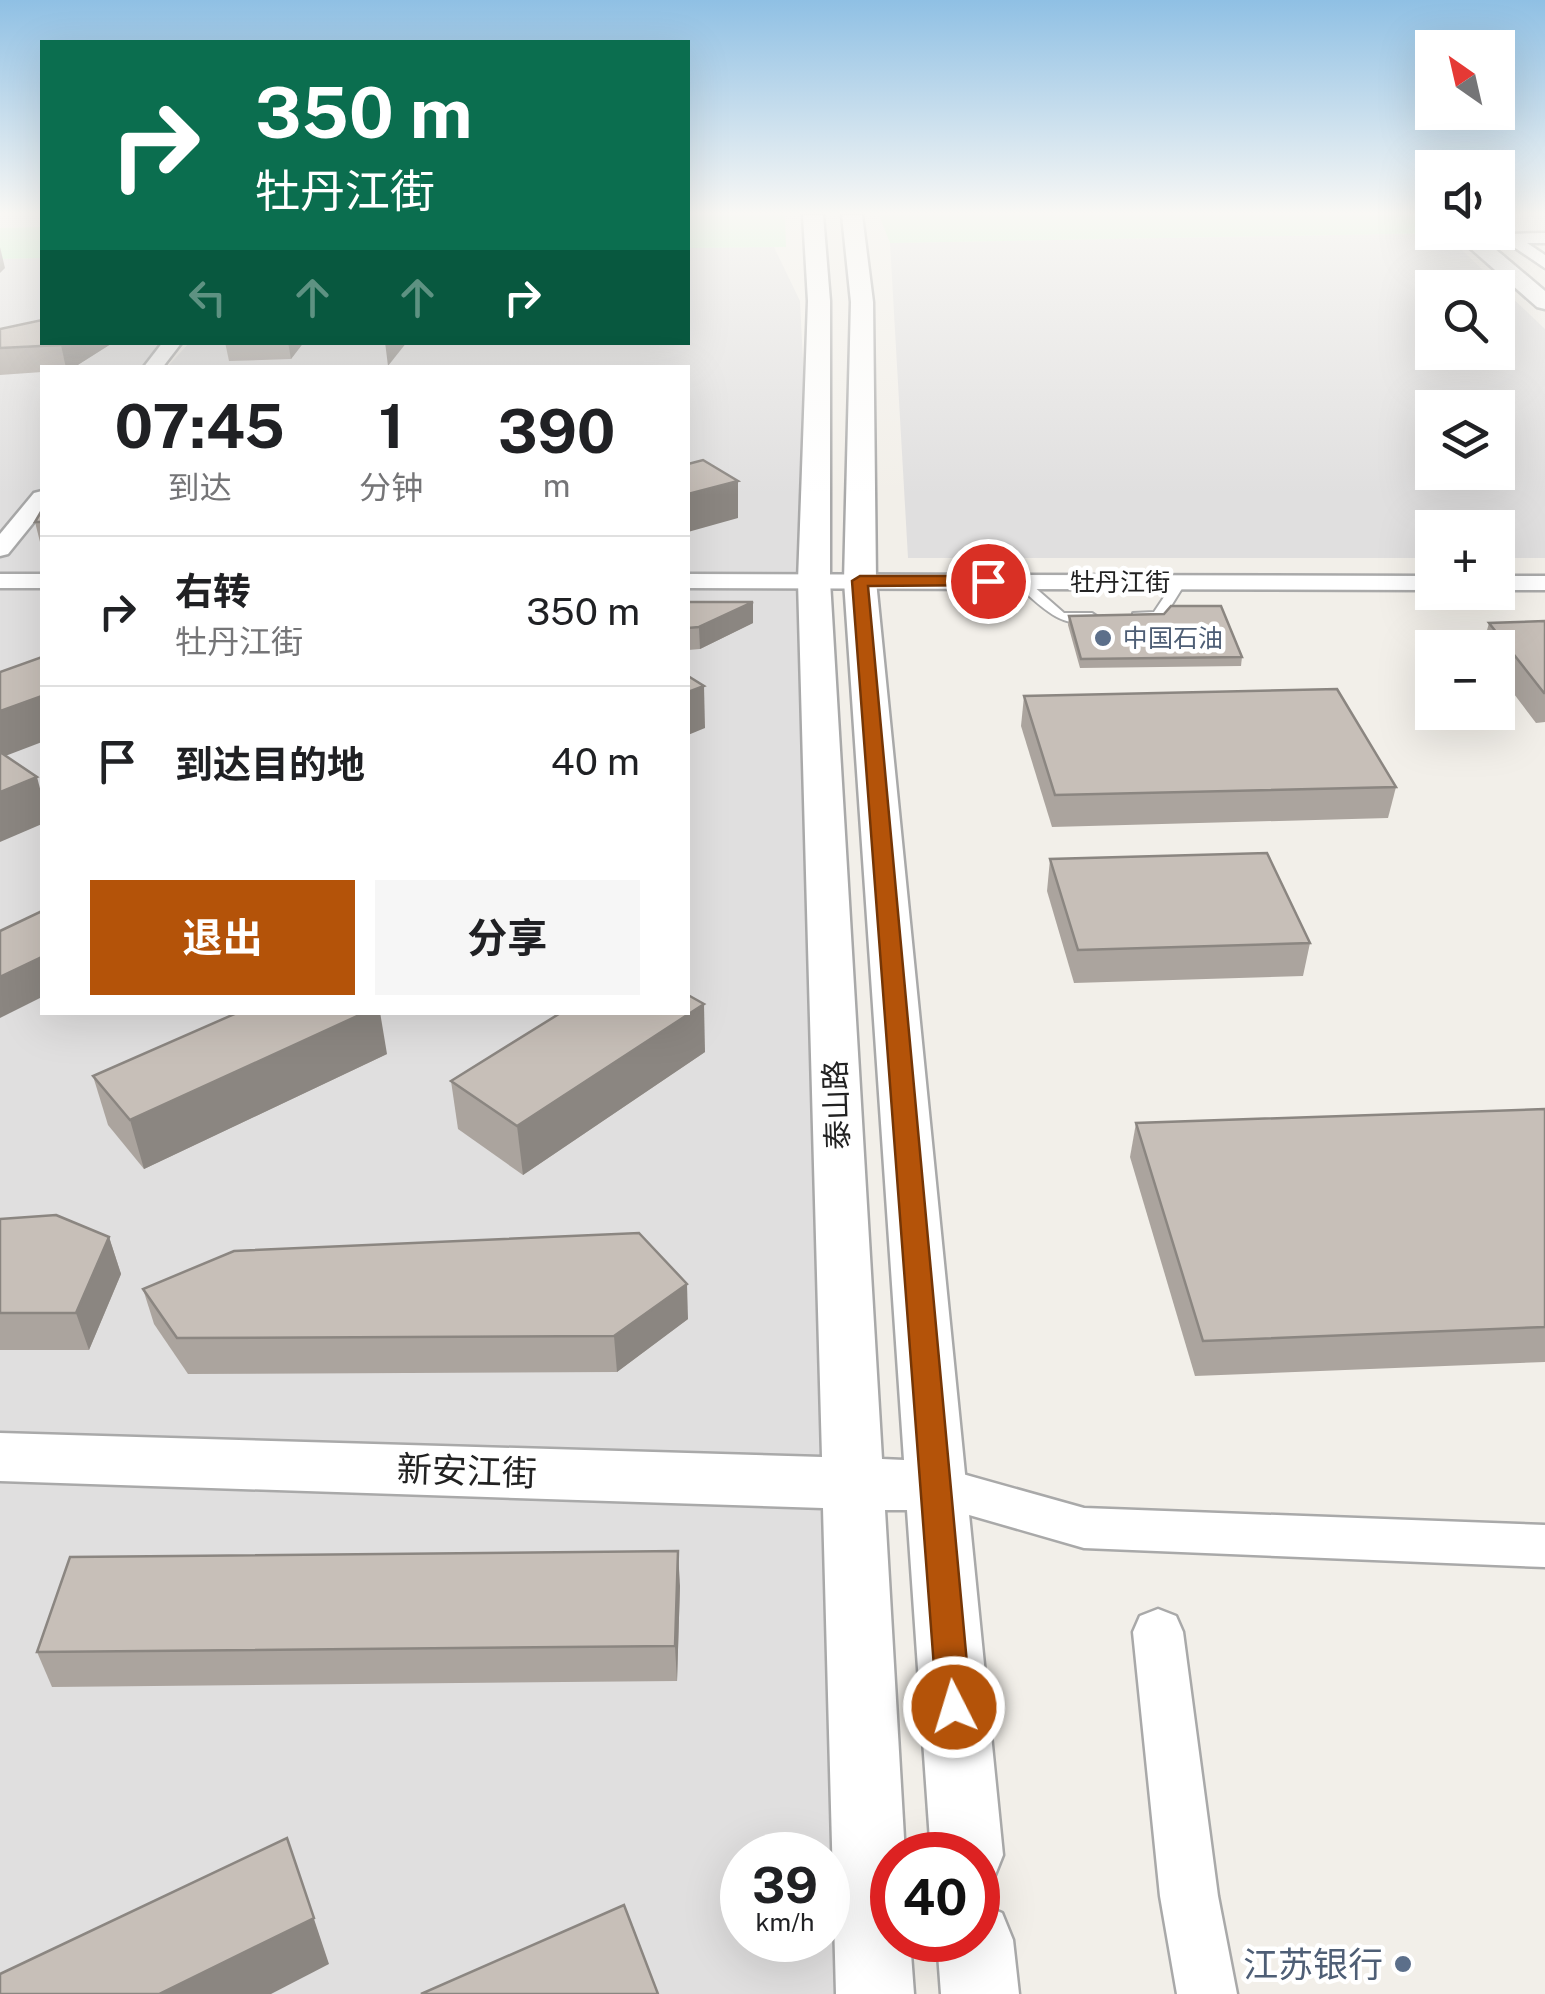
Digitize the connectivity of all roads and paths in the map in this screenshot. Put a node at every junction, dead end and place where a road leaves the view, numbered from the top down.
1 (819, 308) edge
2 (861, 308) edge
3 (171, 345) edge
4 (154, 365) edge
5 (40, 500) edge
6 (0, 549) edge
7 (0, 581) edge
8 (40, 581) edge
9 (690, 581) edge
10 (837, 581) junction
11 (1020, 581) junction
12 (1180, 582) junction
13 (1415, 582) edge
14 (1515, 583) edge
15 (1545, 583) edge
16 (1100, 616) edge
17 (1120, 616) edge
18 (0, 1457) edge
19 (852, 1483) junction
20 (934, 1486) junction
21 (1545, 1546) edge
22 (1158, 1632) dead end
23 (966, 1832) edge
24 (977, 1962) edge
25 (875, 1994) edge
26 (980, 1994) edge
27 (1207, 1994) edge

1 - 10 street, 泰山路
2 - 10 street, 泰山路
3 - 4 street
5 - 6 street
7 - 8 street
9 - 10 street, 牡丹江街
10 - 11 street, 牡丹江街
10 - 19 street, 泰山路
10 - 20 street, 泰山路
11 - 12 street, 牡丹江街
11 - 16 lane
12 - 13 street, 牡丹江街
12 - 17 lane
14 - 15 street
18 - 19 street, 新安江街
19 - 20 street, 新安江街
19 - 25 street, 泰山路
20 - 21 street
20 - 23 street, 泰山路
22 - 27 street
24 - 26 street

